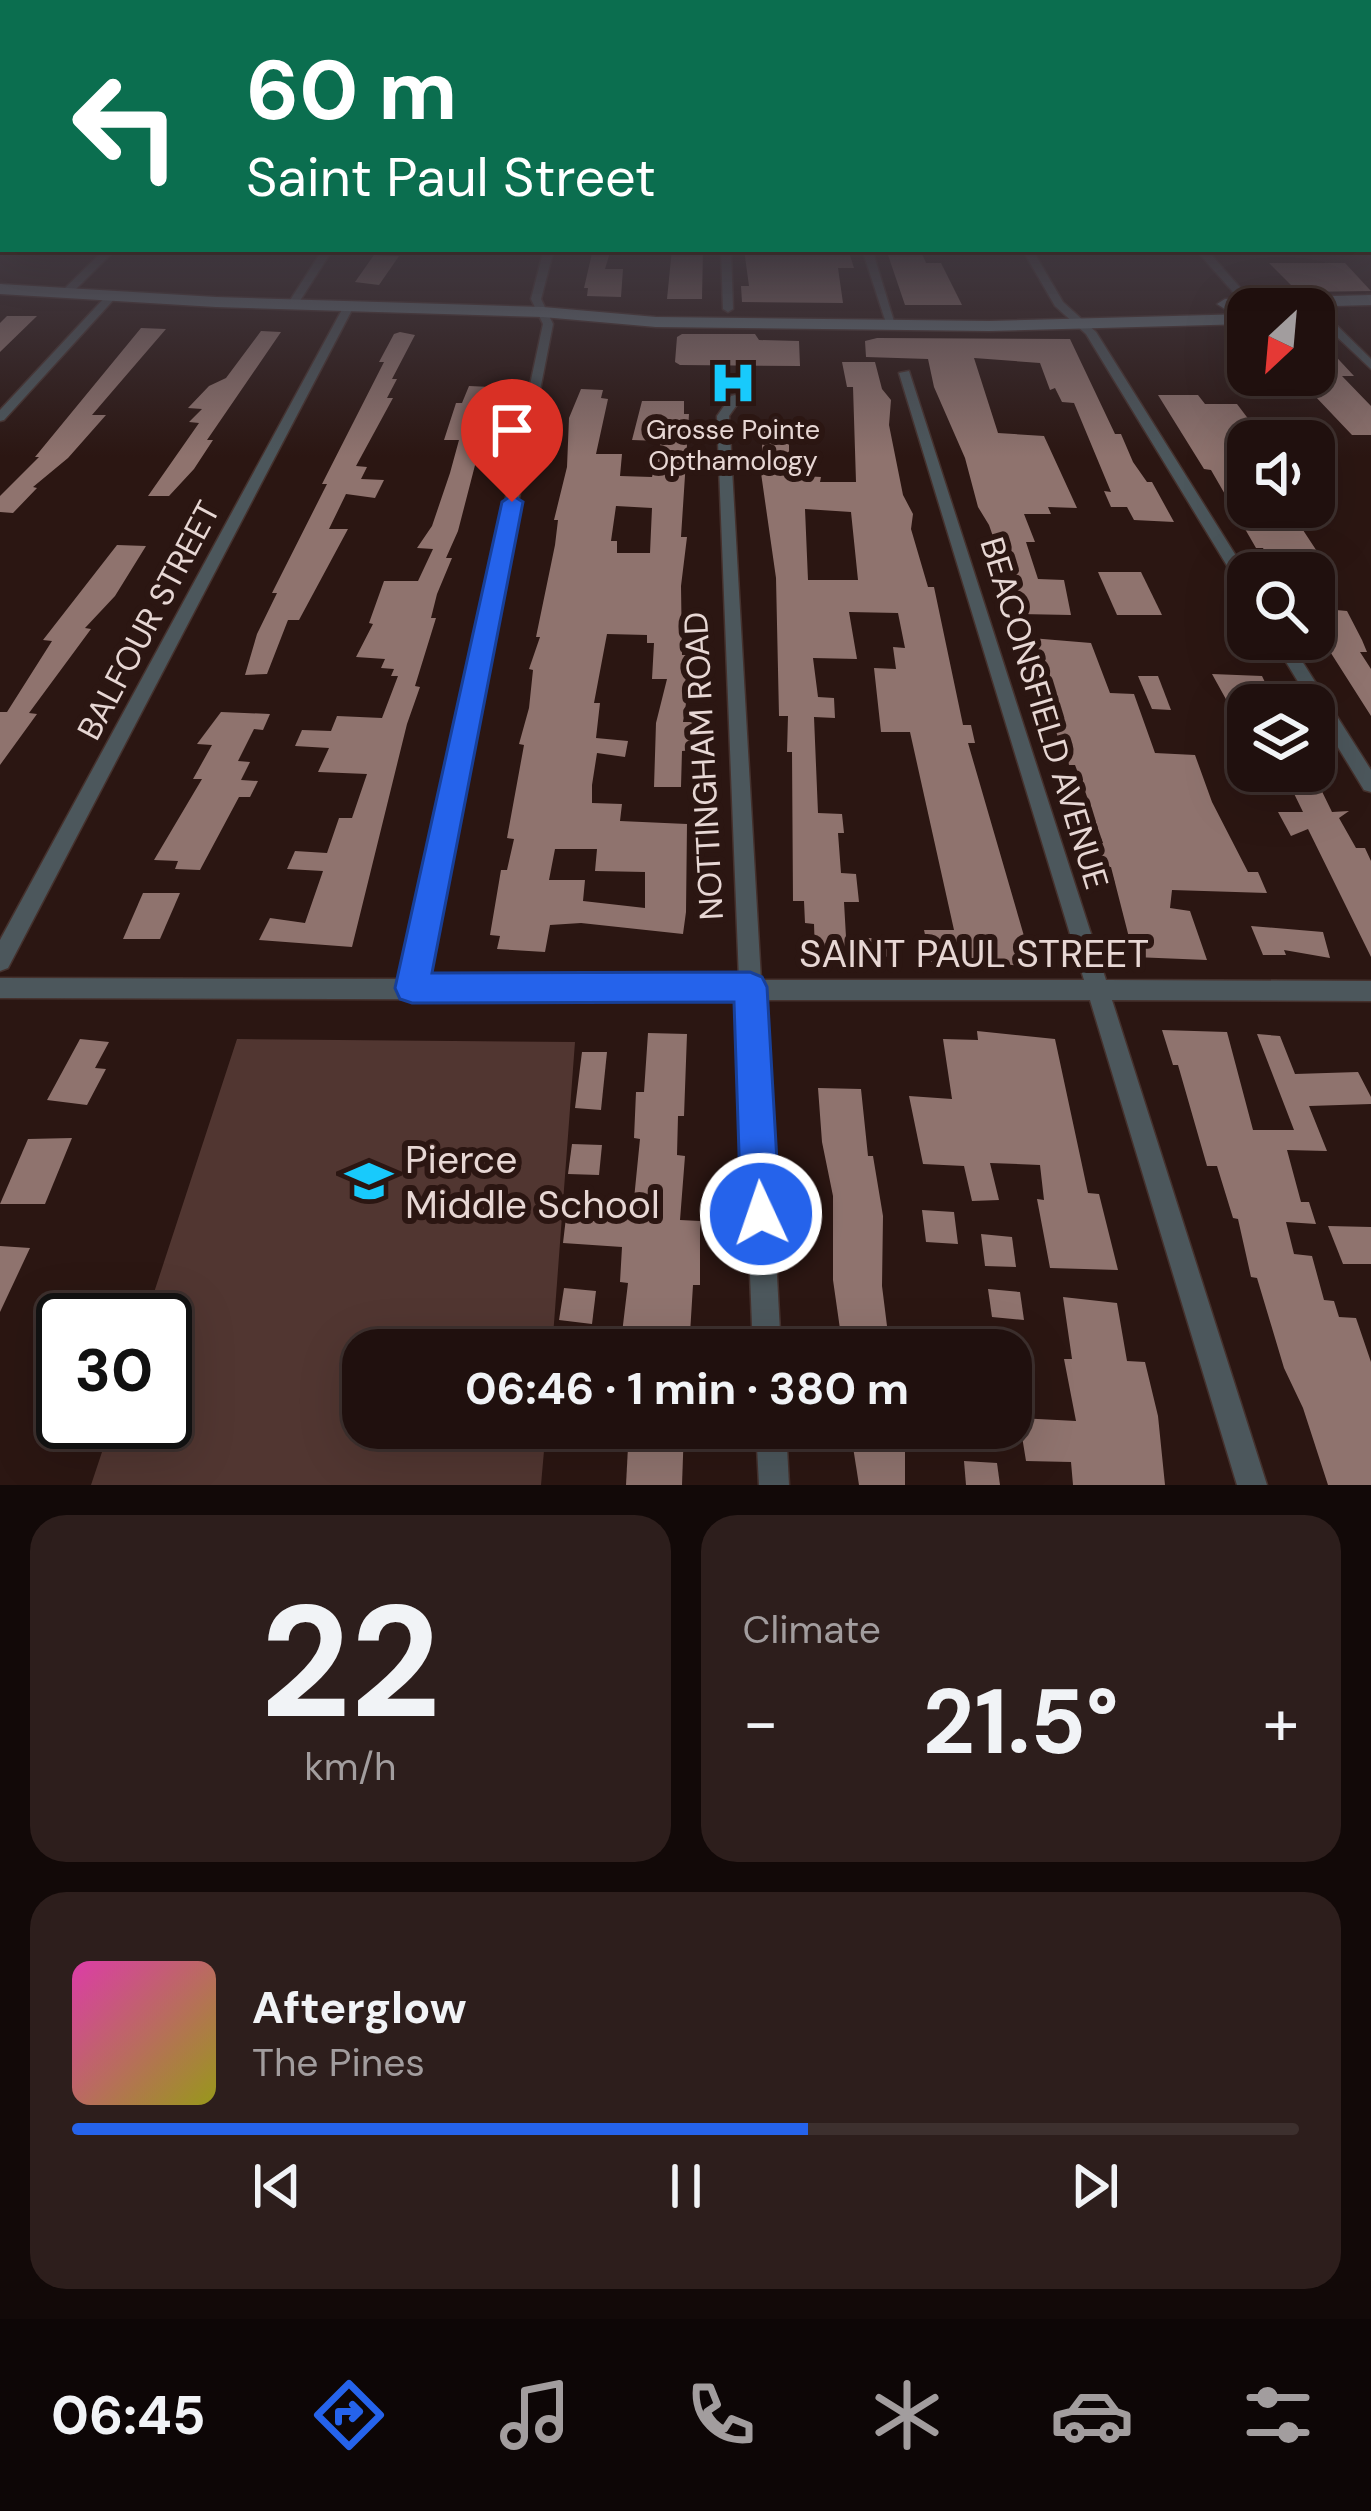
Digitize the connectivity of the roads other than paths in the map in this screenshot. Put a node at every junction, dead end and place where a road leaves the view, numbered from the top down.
1 (91, 318) edge
2 (343, 318) edge
3 (546, 318) edge
4 (848, 318) edge
5 (878, 318) edge
6 (932, 318) edge
7 (1075, 318) edge
8 (889, 319) junction
9 (1335, 331) edge
10 (1371, 366) edge
11 (905, 373) dead end
12 (735, 399) dead end
13 (0, 417) edge
14 (1227, 553) edge
15 (1293, 660) edge
16 (1371, 785) edge
17 (0, 961) edge
18 (750, 987) junction
19 (0, 988) edge
20 (412, 988) junction
21 (1097, 990) junction
22 (1371, 991) edge
23 (766, 1329) edge
24 (772, 1449) edge
25 (774, 1485) edge
26 (1252, 1485) edge

1 - 13 street
2 - 17 street, BALFOUR STREET
3 - 20 street
4 - 8 main road
5 - 8 main road
6 - 8 main road
7 - 14 street
9 - 10 street
11 - 21 street, BEACONSFIELD AVENUE
12 - 18 street, NOTTINGHAM ROAD
15 - 16 street
18 - 20 street, SAINT PAUL STREET
18 - 21 street, SAINT PAUL STREET
18 - 23 street, NOTTINGHAM ROAD
19 - 20 street, SAINT PAUL STREET
21 - 22 street, SAINT PAUL STREET
21 - 26 street, BEACONSFIELD AVENUE
24 - 25 street

